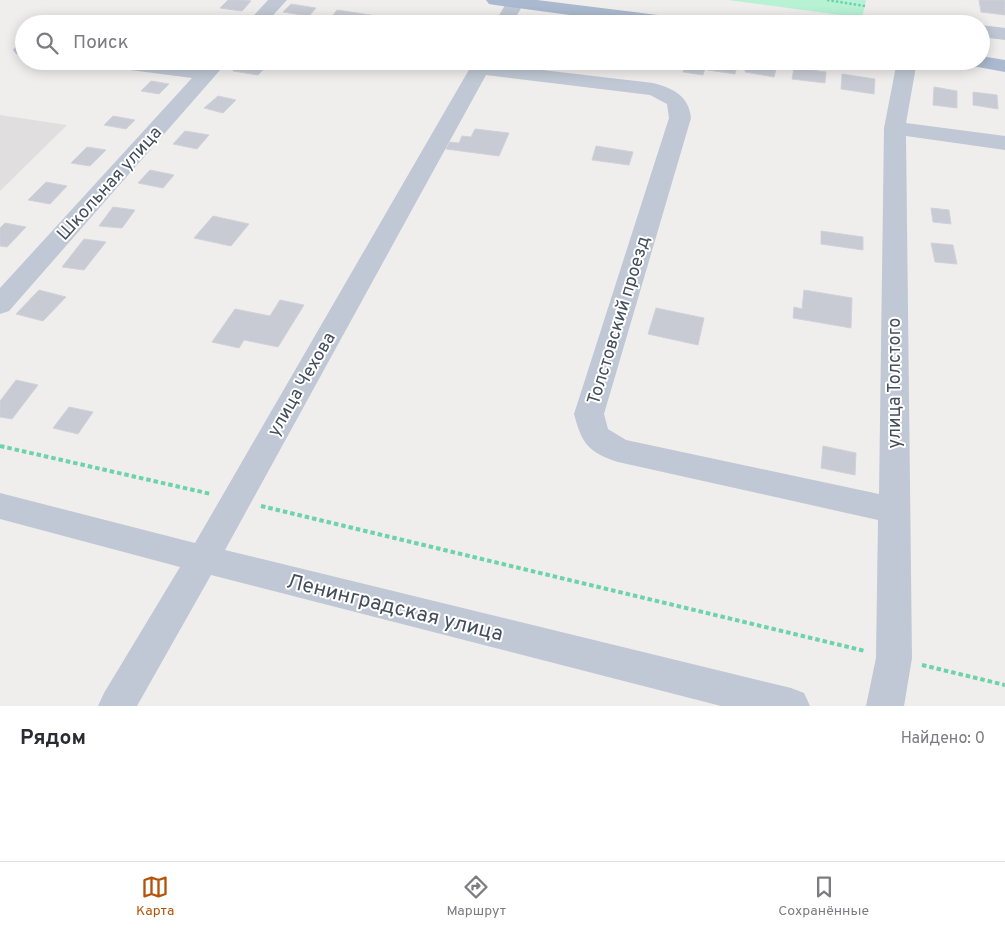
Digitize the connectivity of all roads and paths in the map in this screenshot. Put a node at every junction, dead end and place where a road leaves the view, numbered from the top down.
1 (278, 0) edge
2 (495, 0) edge
3 (827, 0) edge
4 (862, 0) edge
5 (515, 3) junction
6 (264, 15) edge
7 (509, 15) edge
8 (610, 15) edge
9 (990, 32) edge
10 (1005, 34) edge
11 (990, 64) edge
12 (1005, 66) edge
13 (210, 70) edge
14 (479, 70) edge
15 (523, 70) edge
16 (905, 70) edge
17 (895, 128) junction
18 (1005, 143) edge
19 (0, 305) edge
20 (0, 446) edge
21 (235, 500) junction
22 (0, 506) edge
23 (893, 510) junction
24 (203, 559) junction
25 (894, 658) junction
26 (1005, 685) edge
27 (117, 706) edge
28 (791, 706) edge
29 (886, 706) edge

1 - 6 street
2 - 5 main road
3 - 4 path
5 - 7 street
5 - 8 main road
9 - 10 street
11 - 12 main road
13 - 19 street, Школьная улица
14 - 21 street, улица Чехова
15 - 23 street, Толстовский проезд
16 - 17 street, улица Толстого
17 - 18 street
17 - 23 street, улица Толстого
20 - 21 path
21 - 24 street, улица Чехова
21 - 25 path
22 - 24 street, Ленинградская улица
23 - 25 street, улица Толстого
24 - 27 street, улица Чехова
24 - 28 street, Ленинградская улица
25 - 26 path
25 - 29 street, улица Толстого

